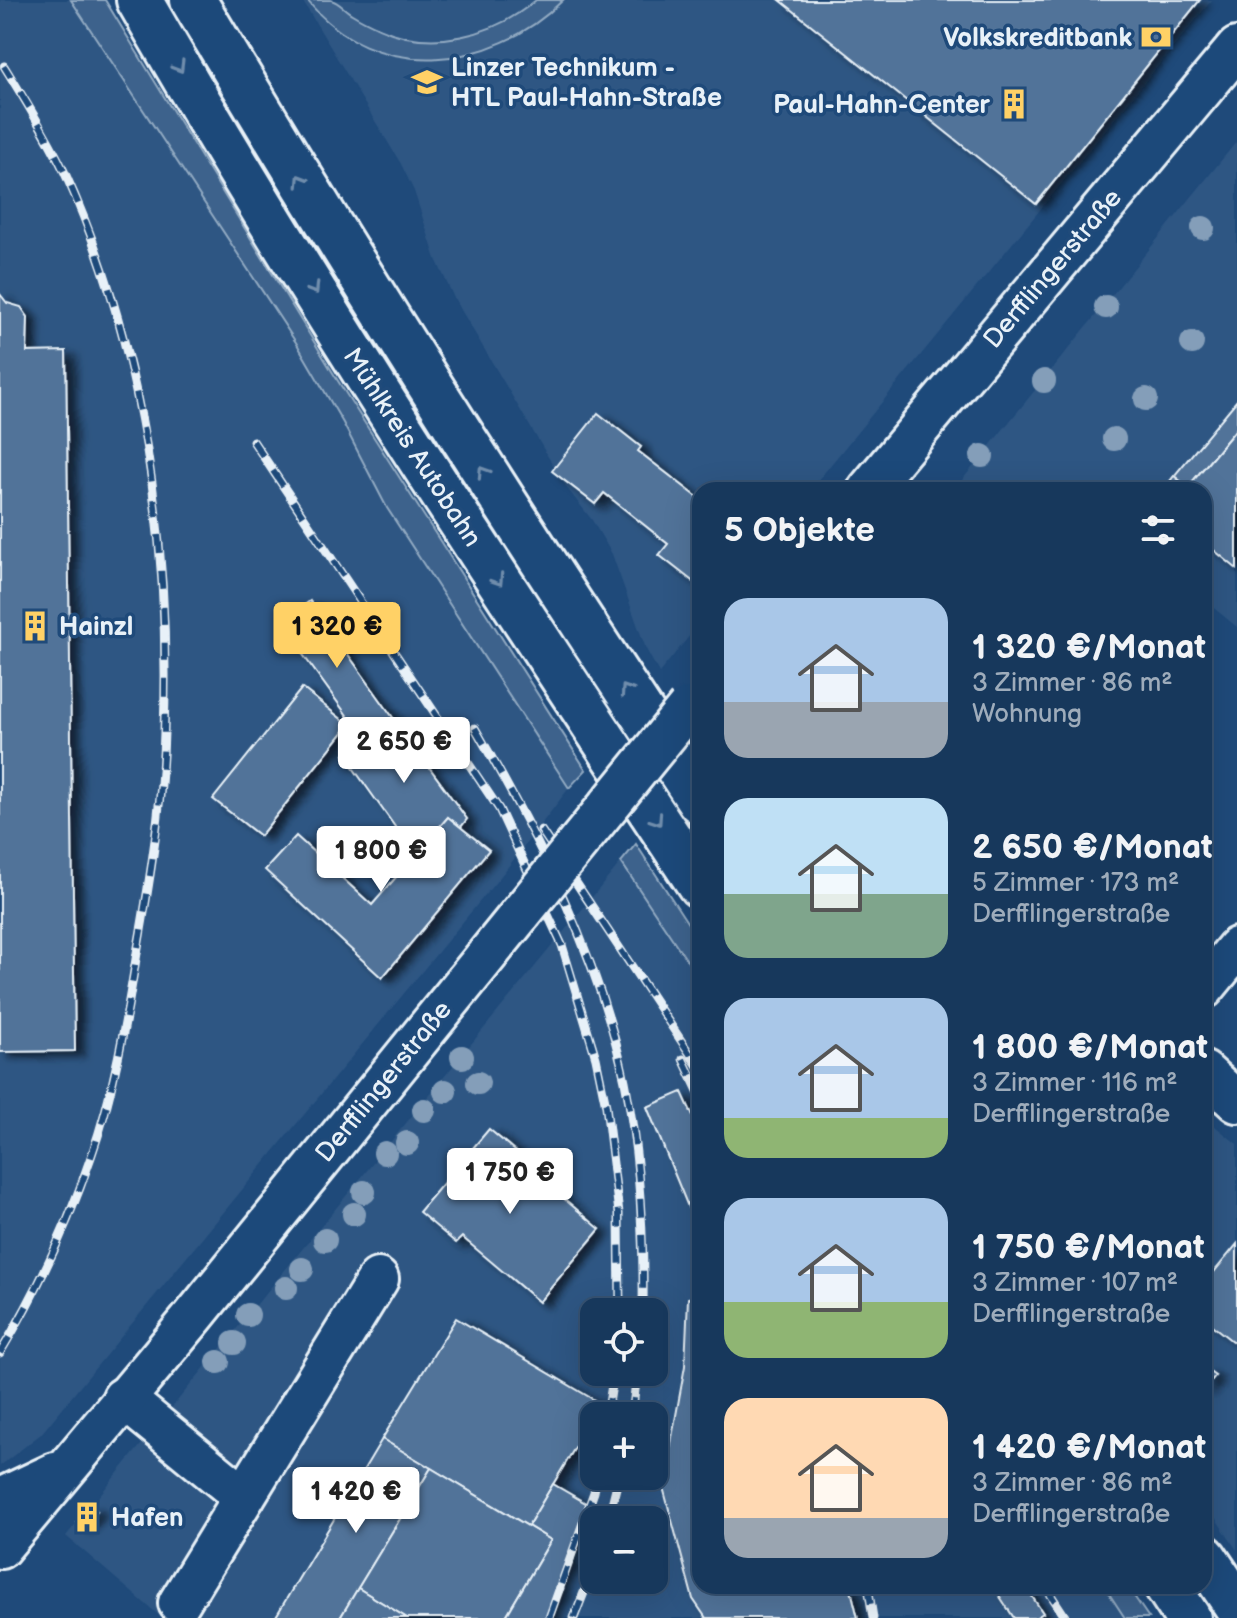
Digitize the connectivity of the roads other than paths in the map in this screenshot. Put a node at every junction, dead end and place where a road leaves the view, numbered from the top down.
1 (139, 0) edge
2 (193, 0) edge
3 (1237, 48) edge
4 (875, 482) edge
5 (692, 703) edge
6 (692, 789) edge
7 (692, 873) edge
8 (1237, 948) edge
9 (1212, 978) edge
10 (1212, 1079) edge
11 (1237, 1102) edge
12 (378, 1279) dead end
13 (123, 1398) junction
14 (66, 1468) junction
15 (244, 1497) junction
16 (0, 1499) edge
17 (0, 1548) edge
18 (1212, 1569) edge
19 (1172, 1594) edge
20 (179, 1603) dead end
21 (1237, 1606) edge
22 (1188, 1618) edge

1 -> 7 highway, Mühlkreis Autobahn
6 -> 2 highway, Mühlkreis Autobahn
3 - 4 street, Derfflingerstraße
5 - 13 street, Derfflingerstraße, bridge
8 - 9 street
10 - 11 street
12 - 15 street
13 - 14 street, Derfflingerstraße
13 - 15 street
14 - 16 street, Derfflingerstraße
14 - 17 street, Derfflingerstraße
15 - 20 street
18 - 21 highway
19 - 22 highway

